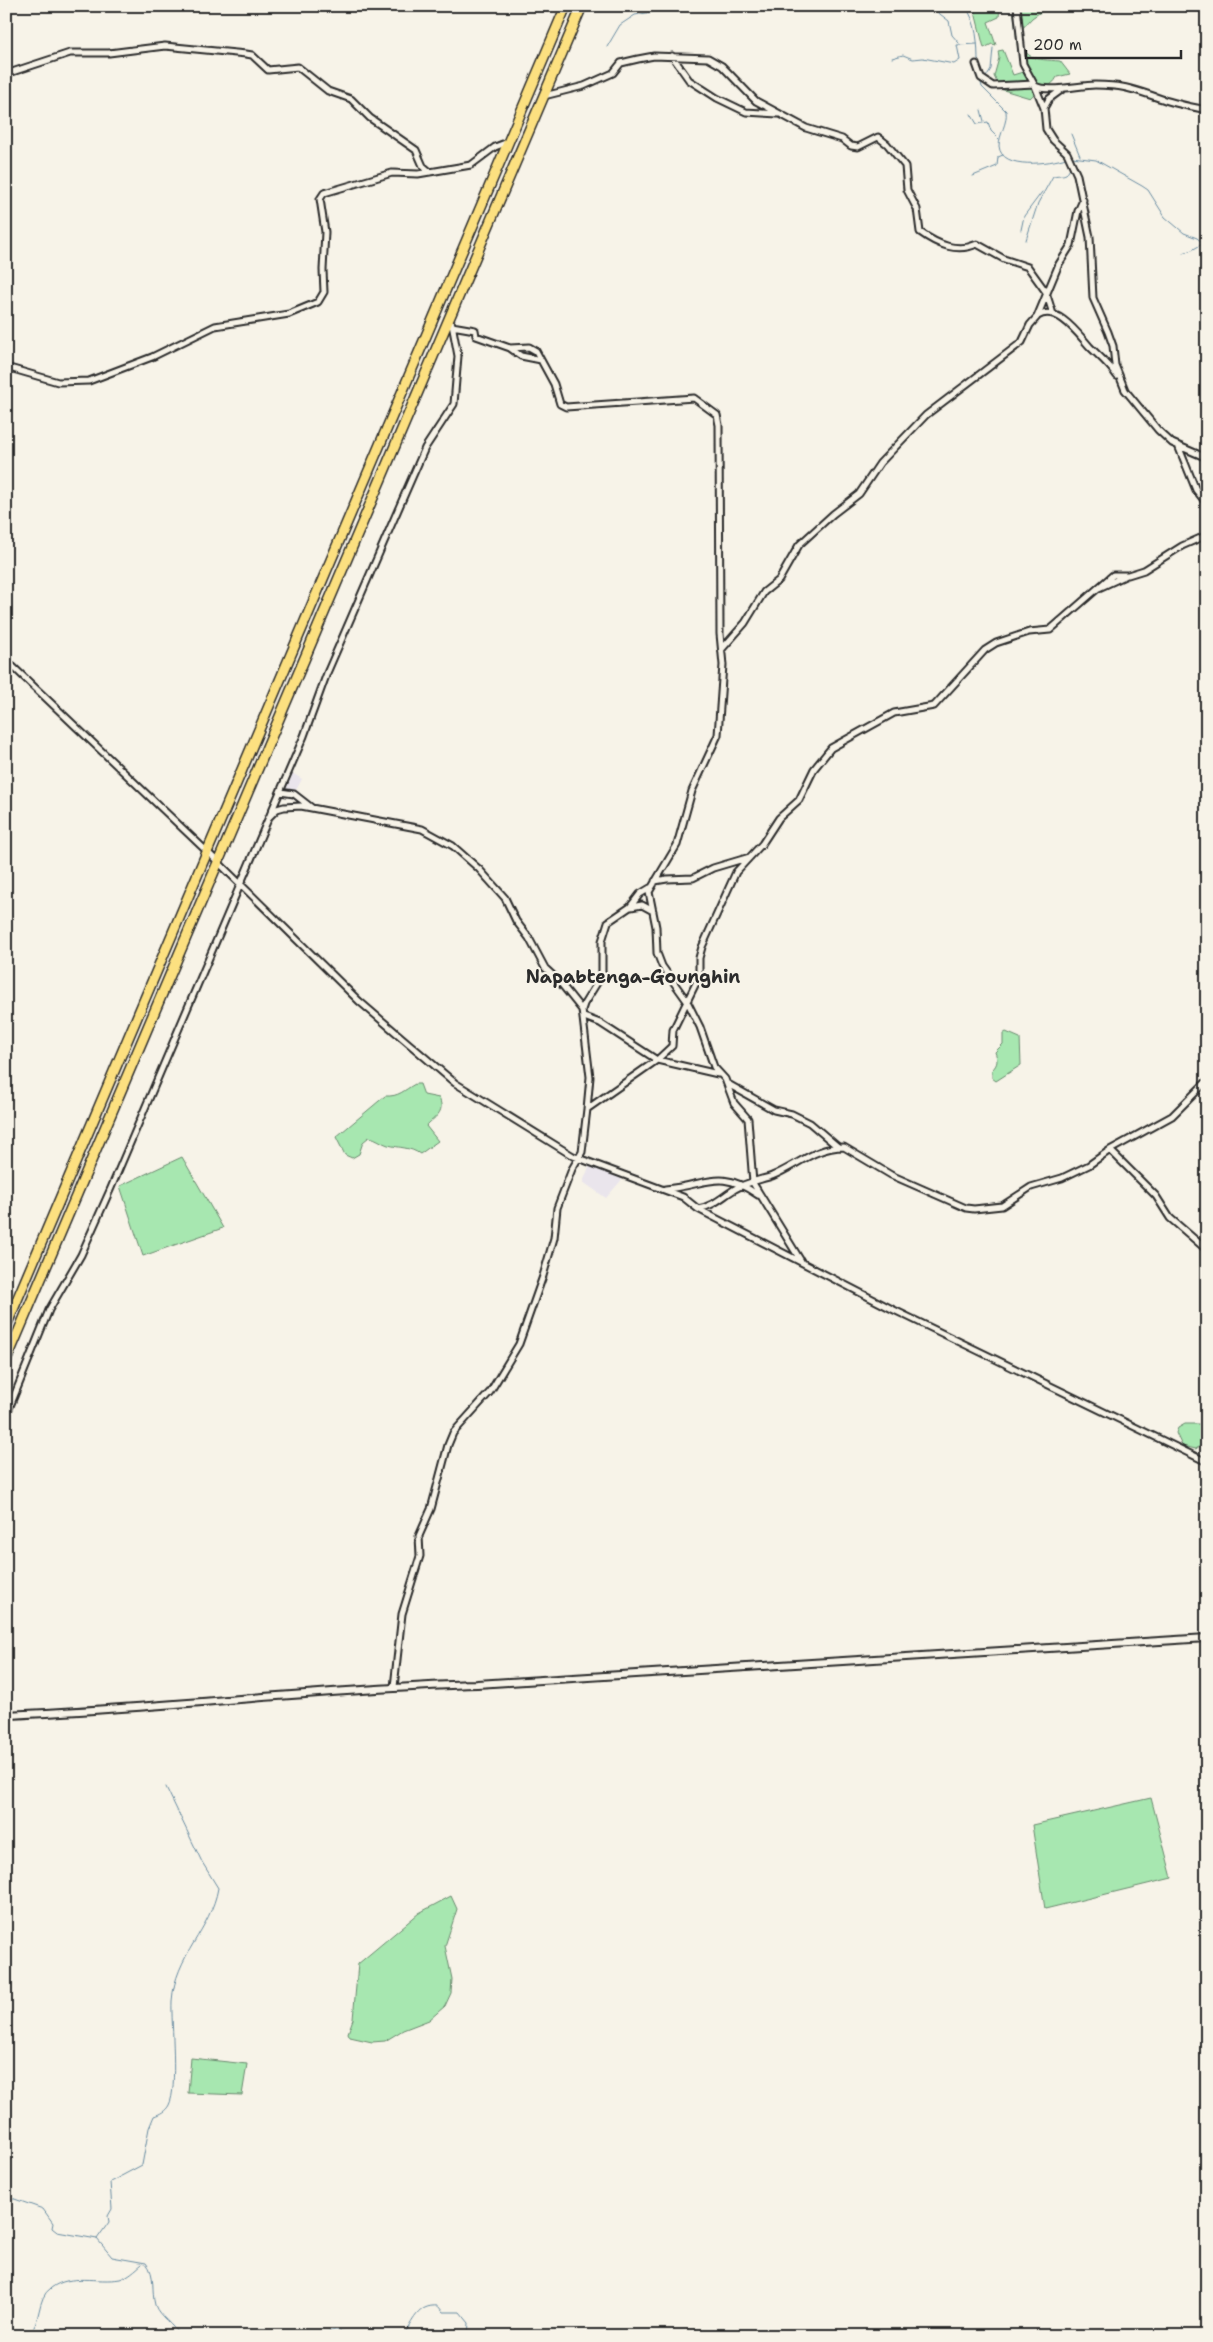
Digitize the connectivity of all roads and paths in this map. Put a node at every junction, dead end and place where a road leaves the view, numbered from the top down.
1 (566, 6) edge
2 (582, 6) edge
3 (1018, 6) edge
4 (672, 56) junction
5 (976, 64) dead end
6 (6, 74) edge
7 (1034, 85) junction
8 (1067, 86) junction
9 (544, 96) junction
10 (1044, 108) junction
11 (1207, 110) edge
12 (781, 114) junction
13 (508, 142) junction
14 (430, 172) junction
15 (1083, 200) junction
16 (1046, 292) junction
17 (1052, 314) junction
18 (450, 316) junction
19 (1037, 317) junction
20 (452, 326) junction
21 (510, 348) junction
22 (541, 360) junction
23 (6, 367) edge
24 (1125, 390) junction
25 (1179, 448) junction
26 (1207, 458) edge
27 (1207, 504) edge
28 (1207, 535) edge
29 (722, 649) junction
30 (6, 660) edge
31 (280, 792) junction
32 (312, 808) junction
33 (269, 817) junction
34 (207, 851) junction
35 (750, 857) junction
36 (218, 862) junction
37 (655, 882) junction
38 (240, 883) junction
39 (650, 888) junction
40 (630, 908) junction
41 (654, 912) junction
42 (687, 1000) junction
43 (582, 1010) junction
44 (584, 1017) junction
45 (657, 1060) junction
46 (718, 1074) junction
47 (1207, 1082) edge
48 (728, 1084) junction
49 (587, 1110) junction
50 (838, 1147) junction
51 (1110, 1150) junction
52 (579, 1158) junction
53 (753, 1181) junction
54 (744, 1184) junction
55 (663, 1189) junction
56 (761, 1197) junction
57 (698, 1209) junction
58 (1207, 1250) edge
59 (801, 1262) junction
60 (6, 1326) edge
61 (6, 1361) edge
62 (6, 1416) edge
63 (1207, 1462) edge
64 (1207, 1638) edge
65 (394, 1687) junction
66 (6, 1716) edge

1 - 13 highway
2 - 9 highway
3 - 7 street
4 - 9 street
4 - 12 street
4 - 12 street
5 - 7 street
6 - 14 street
7 - 8 street
7 - 10 street
8 - 10 street
8 - 11 street
9 - 18 highway
10 - 15 street
12 - 16 street
13 - 14 street
13 - 34 highway
14 - 23 street
15 - 16 street
15 - 24 street
16 - 17 street
16 - 19 street
17 - 19 street
17 - 24 street
18 - 20 street
18 - 36 highway
19 - 29 street
20 - 21 street
20 - 31 street
21 - 22 street
21 - 22 street
22 - 29 street
24 - 25 street
25 - 26 street
25 - 27 street
28 - 35 street
29 - 37 street
30 - 34 street
31 - 32 street
31 - 33 street
32 - 33 street
32 - 43 street
33 - 38 street
34 - 36 street
34 - 60 highway
35 - 37 street
35 - 42 street
36 - 38 street
36 - 61 highway
37 - 39 street
38 - 52 street
38 - 62 street
39 - 40 street
39 - 41 street
40 - 41 street
40 - 43 street
41 - 42 street
42 - 45 street
42 - 46 street
43 - 44 street
44 - 45 street
44 - 49 street
45 - 46 street
45 - 49 street
46 - 48 street
47 - 51 street
48 - 50 street
48 - 53 street
49 - 52 street
50 - 51 street
50 - 53 street
51 - 58 street
52 - 55 street
52 - 65 street
53 - 54 street
53 - 56 street
54 - 55 street
54 - 56 street
54 - 57 street
55 - 57 street
56 - 59 street
57 - 59 street
59 - 63 street
64 - 65 street
65 - 66 street

